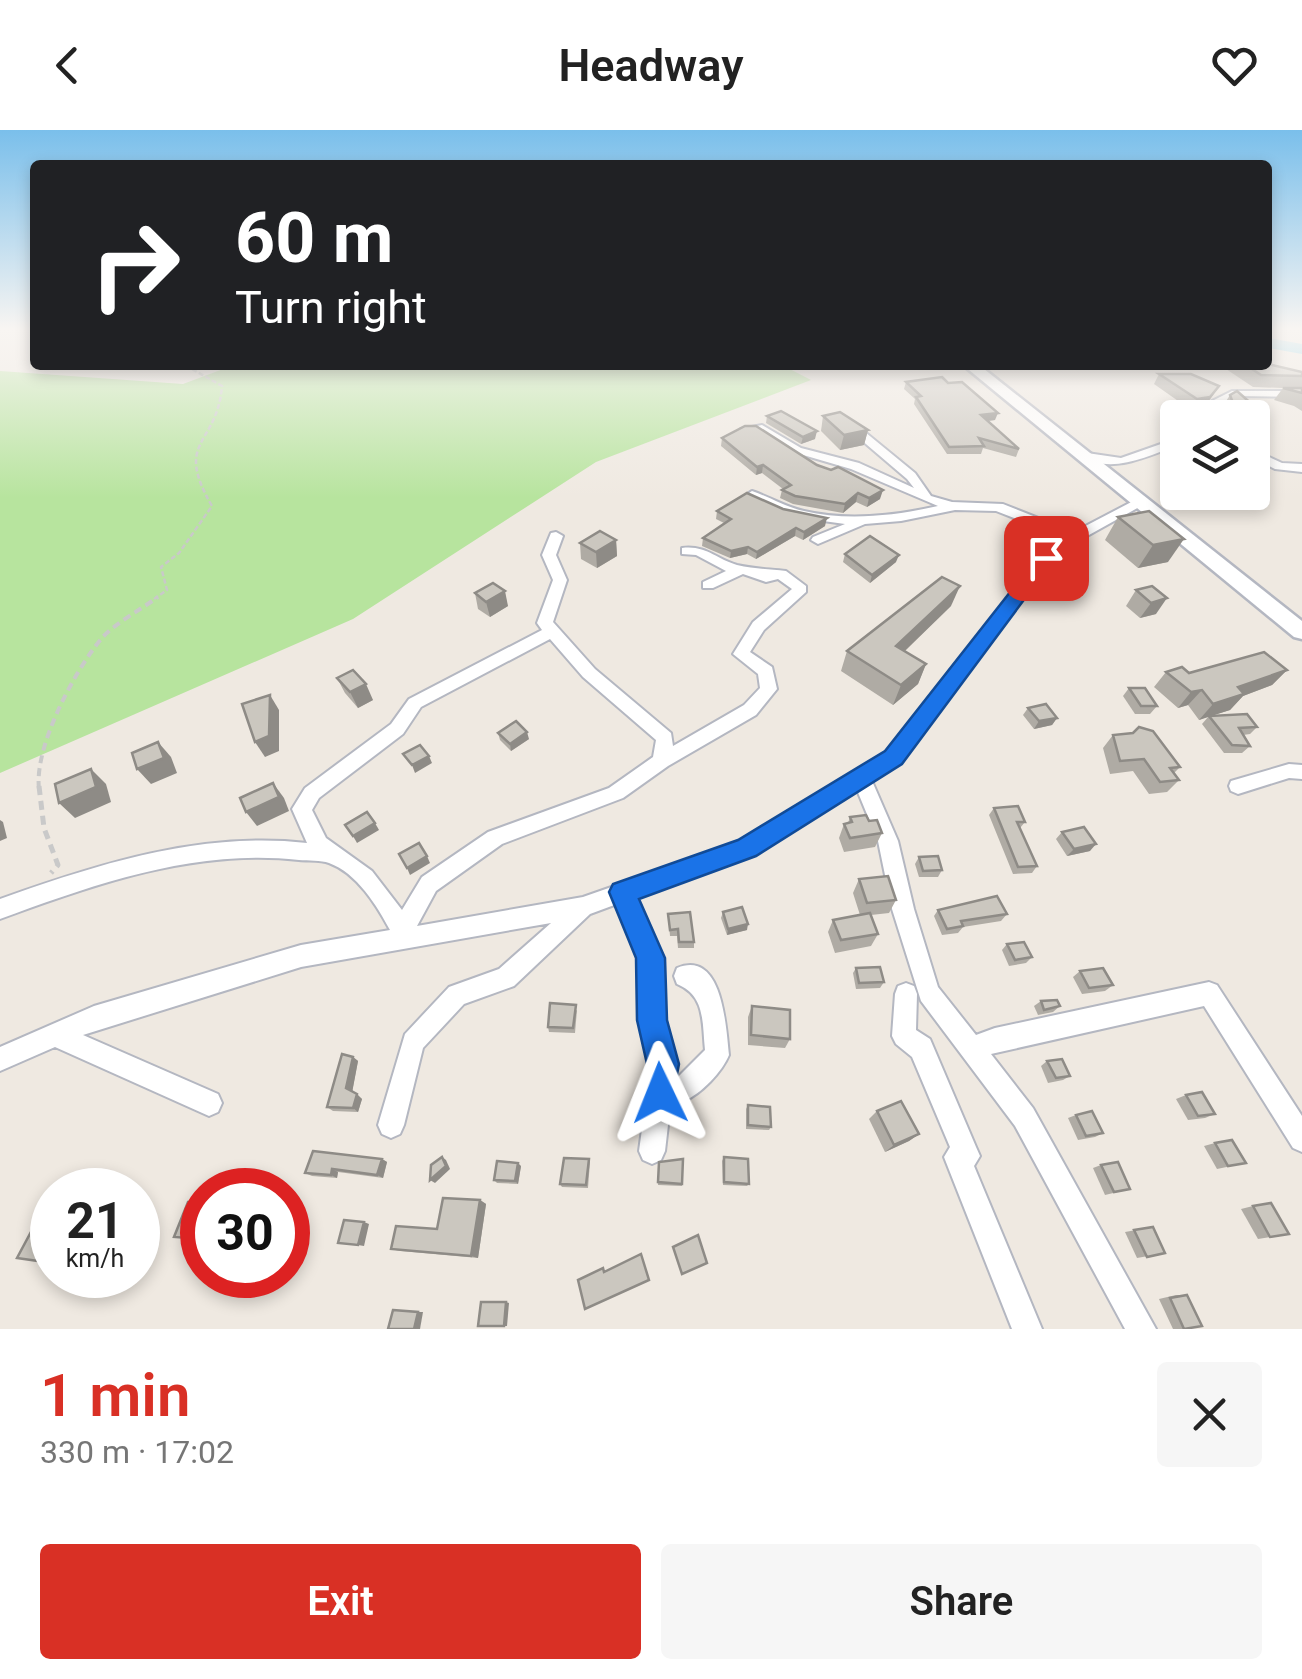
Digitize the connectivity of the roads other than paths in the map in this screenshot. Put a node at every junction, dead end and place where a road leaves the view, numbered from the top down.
1 (997, 386) edge
2 (1302, 394) edge
3 (1219, 400) edge
4 (834, 414) edge
5 (746, 429) edge
6 (1160, 448) edge
7 (1087, 457) junction
8 (1270, 461) edge
9 (1302, 468) edge
10 (752, 496) edge
11 (929, 500) junction
12 (1144, 500) junction
13 (952, 506) junction
14 (864, 520) junction
15 (556, 536) dead end
16 (1074, 537) junction
17 (818, 540) dead end
18 (687, 551) dead end
19 (738, 571) junction
20 (708, 585) dead end
21 (552, 631) junction
22 (1302, 632) edge
23 (662, 761) junction
24 (1302, 772) edge
25 (862, 777) junction
26 (1238, 786) dead end
27 (325, 854) junction
28 (623, 892) junction
29 (583, 907) junction
30 (0, 909) edge
31 (399, 935) junction
32 (685, 976) dead end
33 (906, 994) dead end
34 (54, 1035) junction
35 (972, 1049) junction
36 (0, 1058) edge
37 (684, 1089) dead end
38 (209, 1103) dead end
39 (391, 1125) dead end
40 (1302, 1139) edge
41 (652, 1151) dead end
42 (1026, 1329) edge
43 (1140, 1329) edge

1 - 7 main road
2 - 3 street
4 - 11 street
5 - 11 street
6 - 7 street
7 - 12 main road
8 - 9 street
10 - 14 street
11 - 13 street
12 - 16 street
12 - 22 main road
13 - 14 street
13 - 16 street
14 - 17 street
15 - 21 street
16 - 25 street
18 - 19 street
19 - 20 street
19 - 23 street
21 - 23 street
21 - 27 street
23 - 31 street
24 - 26 street
25 - 28 street
25 - 35 street
27 - 30 street
27 - 31 street
28 - 29 street
28 - 41 street
29 - 31 street
29 - 39 street
31 - 34 street
32 - 37 street
33 - 42 street
34 - 36 street
34 - 38 street
35 - 40 street
35 - 43 street

